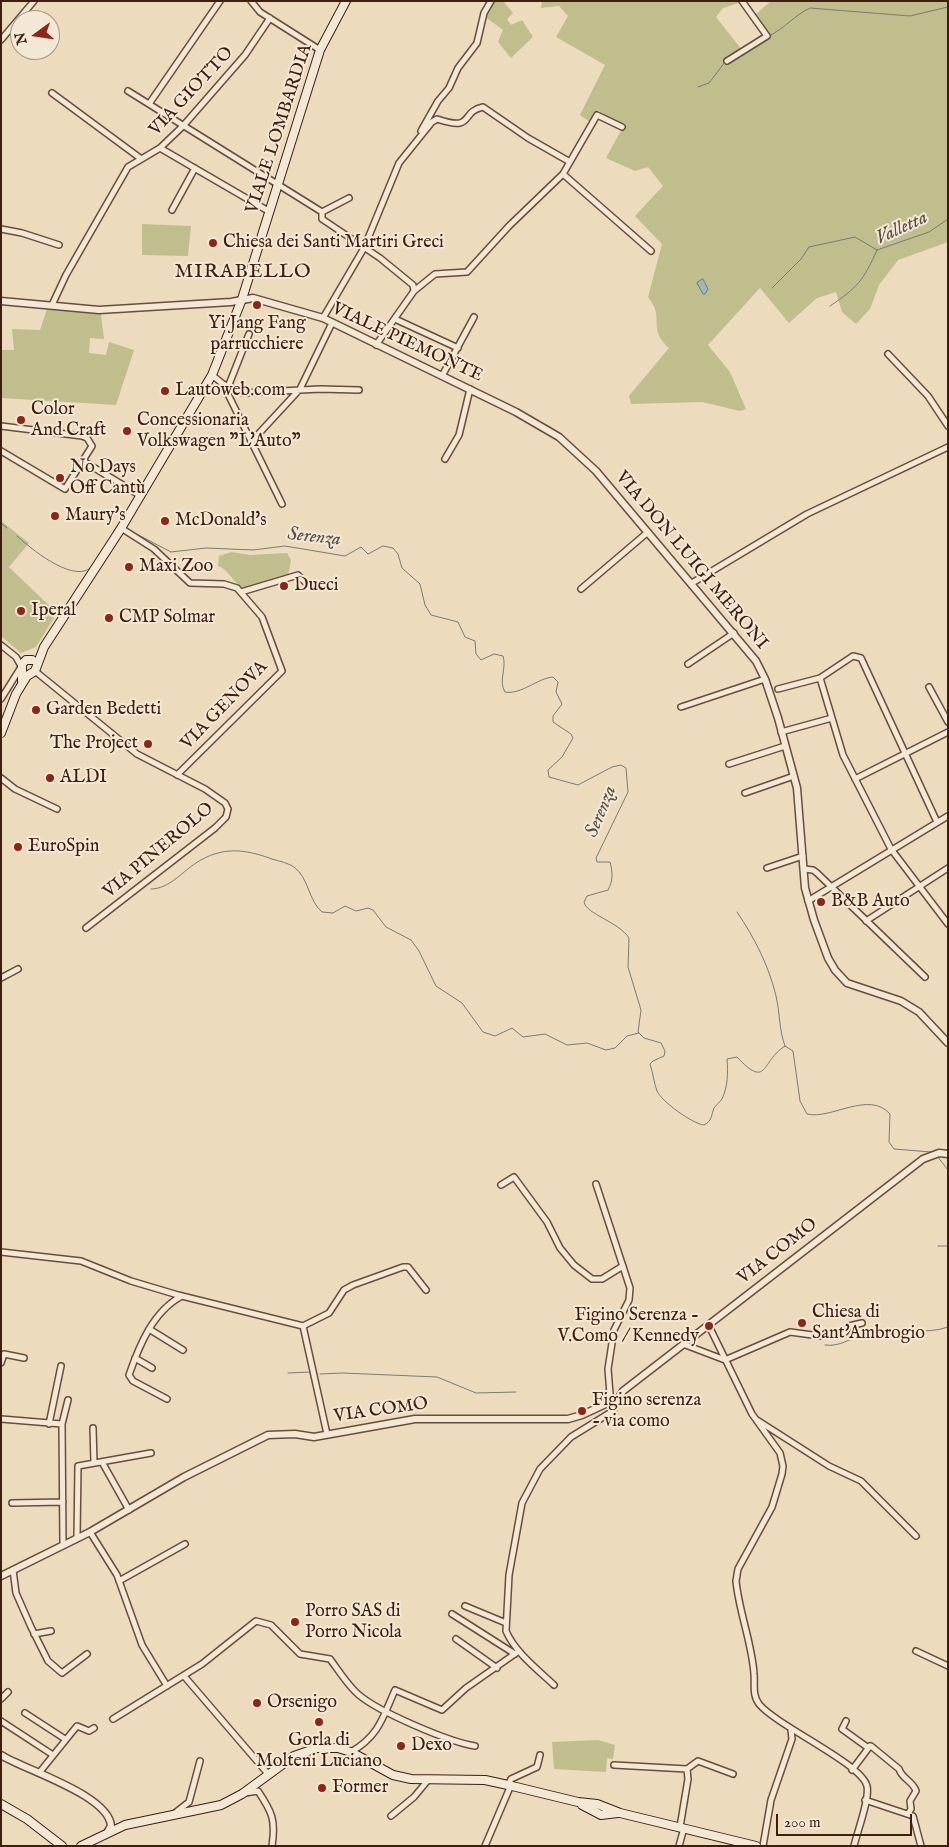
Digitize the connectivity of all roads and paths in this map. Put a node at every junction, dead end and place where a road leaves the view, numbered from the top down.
1 (34, 1) edge
2 (220, 1) edge
3 (251, 1) edge
4 (346, 1) edge
5 (491, 1) edge
6 (742, 1) edge
7 (270, 18) junction
8 (1, 40) edge
9 (320, 50) junction
10 (727, 61) dead end
11 (128, 91) dead end
12 (52, 93) dead end
13 (149, 104) junction
14 (183, 126) junction
15 (622, 127) dead end
16 (419, 136) junction
17 (160, 148) junction
18 (140, 158) junction
19 (570, 162) junction
20 (195, 168) junction
21 (562, 174) junction
22 (279, 183) junction
23 (349, 198) dead end
24 (172, 210) dead end
25 (270, 212) junction
26 (322, 212) junction
27 (1, 229) edge
28 (59, 245) dead end
29 (364, 248) junction
30 (650, 251) dead end
31 (414, 291) junction
32 (242, 299) junction
33 (1, 301) edge
34 (52, 305) junction
35 (474, 317) dead end
36 (323, 318) junction
37 (395, 319) junction
38 (332, 324) junction
39 (249, 334) dead end
40 (376, 345) junction
41 (458, 348) junction
42 (888, 354) dead end
43 (212, 375) junction
44 (442, 376) junction
45 (225, 385) junction
46 (470, 389) junction
47 (300, 390) junction
48 (359, 390) dead end
49 (1, 426) edge
50 (948, 426) edge
51 (552, 433) joint
52 (252, 442) junction
53 (948, 446) edge
54 (1, 451) edge
55 (445, 459) dead end
56 (83, 461) junction
57 (130, 489) junction
58 (141, 496) junction
59 (282, 504) dead end
60 (122, 527) junction
61 (648, 532) junction
62 (305, 582) dead end
63 (692, 583) junction
64 (582, 589) dead end
65 (241, 592) junction
66 (734, 632) junction
67 (1, 645) edge
68 (688, 664) dead end
69 (28, 668) junction
70 (820, 678) junction
71 (765, 679) junction
72 (929, 687) dead end
73 (778, 689) dead end
74 (1, 699) edge
75 (681, 708) dead end
76 (832, 718) junction
77 (948, 722) edge
78 (782, 732) junction
79 (948, 732) edge
80 (1, 733) edge
81 (785, 746) junction
82 (905, 754) junction
83 (729, 764) dead end
84 (177, 775) junction
85 (794, 776) junction
86 (1, 778) edge
87 (855, 779) junction
88 (745, 793) dead end
89 (211, 794) joint
90 (57, 809) dead end
91 (948, 816) edge
92 (937, 822) junction
93 (890, 849) junction
94 (802, 856) junction
95 (767, 868) dead end
96 (948, 868) edge
97 (804, 869) junction
98 (919, 886) junction
99 (831, 887) junction
100 (808, 901) junction
101 (866, 921) junction
102 (948, 924) edge
103 (86, 928) dead end
104 (18, 969) dead end
105 (925, 977) dead end
106 (1, 978) edge
107 (948, 1043) edge
108 (948, 1154) edge
109 (596, 1184) dead end
110 (501, 1185) dead end
111 (1, 1252) edge
112 (622, 1266) junction
113 (426, 1290) dead end
114 (180, 1296) junction
115 (862, 1323) dead end
116 (303, 1326) junction
117 (708, 1326) junction
118 (149, 1329) junction
119 (692, 1338) junction
120 (683, 1344) junction
121 (696, 1349) junction
122 (183, 1350) dead end
123 (24, 1358) dead end
124 (135, 1358) junction
125 (725, 1360) junction
126 (1, 1362) edge
127 (61, 1366) dead end
128 (152, 1368) dead end
129 (614, 1396) junction
130 (167, 1399) dead end
131 (68, 1400) dead end
132 (1, 1419) edge
133 (755, 1419) junction
134 (49, 1424) junction
135 (62, 1424) junction
136 (93, 1428) dead end
137 (327, 1434) junction
138 (151, 1453) dead end
139 (102, 1462) junction
140 (94, 1463) junction
141 (63, 1502) junction
142 (12, 1503) dead end
143 (129, 1510) junction
144 (90, 1532) junction
145 (916, 1536) dead end
146 (77, 1537) junction
147 (185, 1544) dead end
148 (63, 1545) junction
149 (13, 1570) junction
150 (1, 1576) edge
151 (119, 1581) junction
152 (465, 1606) dead end
153 (452, 1614) dead end
154 (506, 1622) junction
155 (51, 1631) dead end
156 (34, 1634) junction
157 (456, 1639) dead end
158 (916, 1651) dead end
159 (517, 1652) junction
160 (87, 1654) dead end
161 (948, 1666) edge
162 (497, 1668) junction
163 (184, 1676) junction
164 (554, 1685) dead end
165 (167, 1686) junction
166 (8, 1692) dead end
167 (1, 1699) edge
168 (386, 1710) junction
169 (25, 1713) dead end
170 (113, 1719) dead end
171 (1, 1721) edge
172 (846, 1721) dead end
173 (94, 1728) dead end
174 (791, 1729) junction
175 (65, 1739) junction
176 (475, 1746) dead end
177 (871, 1746) junction
178 (351, 1752) junction
179 (1, 1755) edge
180 (53, 1755) junction
181 (540, 1755) dead end
182 (200, 1761) dead end
183 (614, 1765) dead end
184 (687, 1769) junction
185 (852, 1770) junction
186 (39, 1773) junction
187 (733, 1774) dead end
188 (269, 1775) junction
189 (433, 1779) junction
190 (509, 1785) junction
191 (242, 1794) junction
192 (865, 1800) junction
193 (1, 1804) edge
194 (175, 1813) junction
195 (910, 1815) junction
196 (390, 1816) dead end
197 (110, 1821) junction
198 (126, 1825) junction
199 (682, 1827) junction
200 (108, 1831) junction
201 (62, 1846) edge
202 (81, 1846) edge
203 (272, 1846) edge
204 (485, 1846) edge
205 (679, 1846) edge
206 (756, 1846) edge
207 (763, 1846) edge
208 (854, 1846) edge
209 (921, 1846) edge

1 - 8 street
2 - 13 street
3 - 7 street
4 - 9 main road, VIALE LOMBARDIA
5 - 16 street
6 - 10 street
7 - 9 street
7 - 14 street, VIA GIOTTO
9 - 22 main road, VIALE LOMBARDIA
11 - 13 street
12 - 18 street
13 - 14 street
14 - 17 street, VIA GIOTTO
14 - 22 street
15 - 19 street
16 - 19 street
16 - 29 street
17 - 18 street, VIA GIOTTO
17 - 20 street
18 - 34 street, VIA GIOTTO
19 - 21 street
20 - 24 street
20 - 25 street
21 - 30 street
21 - 31 street
22 - 25 main road, VIALE LOMBARDIA
22 - 26 street
23 - 26 street
25 - 32 main road, VIALE LOMBARDIA
26 - 29 street
27 - 28 street
29 - 31 street
29 - 36 street
31 - 37 street
32 - 34 street, VIALE PIEMONTE
32 - 36 street, VIALE PIEMONTE
32 - 43 main road, VIALE LOMBARDIA
33 - 34 street, VIALE PIEMONTE
35 - 41 street
36 - 38 street, VIALE PIEMONTE
37 - 40 street
37 - 41 street
38 - 40 street, VIALE PIEMONTE
38 - 47 street
39 - 45 street
40 - 44 street, VIALE PIEMONTE
41 - 44 street
42 - 50 street
43 - 45 street
43 - 58 main road, VIALE LOMBARDIA
44 - 46 street, VIALE PIEMONTE
45 - 47 street
45 - 52 street
46 - 51 street, VIALE PIEMONTE
46 - 55 street
47 - 48 street
47 - 52 street
49 - 56 street
51 - 61 street, VIA DON LUIGI MERONI
52 - 59 street
53 - 63 street
54 - 56 street
56 - 57 street
57 - 58 street
57 - 60 street
58 - 60 main road, VIALE LOMBARDIA
60 - 65 street
60 - 69 main road, VIALE LOMBARDIA
61 - 63 street, VIA DON LUIGI MERONI
61 - 64 street
62 - 65 street
63 - 66 street, VIA DON LUIGI MERONI
65 - 84 street, VIA GENOVA
66 - 68 street
66 - 71 street, VIA DON LUIGI MERONI
67 - 69 street
69 - 74 street
69 - 80 main road, VIALE LOMBARDIA
69 - 84 street, VIA GENOVA
70 - 73 street
70 - 76 street
70 - 82 street
71 - 75 street
71 - 78 street, VIA DON LUIGI MERONI
72 - 77 street
76 - 78 street
76 - 87 street
78 - 81 street, VIA DON LUIGI MERONI
79 - 82 street
81 - 83 street
81 - 85 street, VIA DON LUIGI MERONI
82 - 87 street
82 - 92 street
84 - 89 street, VIA GENOVA
85 - 88 street
85 - 94 street, VIA DON LUIGI MERONI
86 - 90 street
87 - 93 street
89 - 103 street, VIA PINEROLO
91 - 92 street
92 - 93 street
93 - 98 street
93 - 99 street
94 - 95 street
94 - 97 street, VIA DON LUIGI MERONI
96 - 98 street
97 - 99 street
97 - 100 street, VIA DON LUIGI MERONI
98 - 101 street
98 - 102 street
99 - 100 street
99 - 101 street
100 - 107 street, VIA DON LUIGI MERONI
101 - 105 street
104 - 106 street
108 - 117 street, VIA COMO
109 - 112 street
110 - 112 street
111 - 114 street
112 - 129 street
113 - 116 street
114 - 116 street
114 - 118 street
115 - 125 street
116 - 137 street
117 - 119 street, VIA COMO
117 - 125 street
118 - 122 street
118 - 124 street
119 - 120 street, VIA COMO
119 - 121 street
120 - 121 street
120 - 129 street, VIA COMO
121 - 125 street
123 - 126 street
124 - 128 street
124 - 130 street
125 - 133 street
127 - 134 street
129 - 137 street, VIA COMO
129 - 154 street
131 - 135 street
132 - 134 street
133 - 145 street
133 - 174 street
134 - 135 street
135 - 141 street
136 - 140 street
137 - 143 street, VIA COMO
138 - 139 street
139 - 140 street
139 - 143 street
140 - 146 street
141 - 142 street
141 - 148 street
143 - 144 street, VIA COMO
144 - 146 street, VIA COMO
144 - 151 street
146 - 148 street, VIA COMO
147 - 151 street
148 - 149 street, VIA COMO
149 - 150 street, VIA COMO
149 - 156 street
151 - 165 street
152 - 154 street
153 - 159 street
154 - 159 street
155 - 156 street
156 - 160 street
157 - 162 street
158 - 161 street
159 - 162 street
159 - 164 street
162 - 168 street
163 - 165 street
163 - 168 street
163 - 188 street
165 - 170 street
166 - 167 street
168 - 176 street
168 - 178 street
169 - 175 street
171 - 180 street
172 - 177 street
173 - 175 street
174 - 185 street
174 - 207 street
175 - 180 street
177 - 185 street
177 - 195 street
178 - 188 main road
178 - 189 main road
179 - 186 street
180 - 186 street
181 - 190 street
182 - 194 street
183 - 184 street
184 - 187 street
184 - 199 street
185 - 192 street
186 - 197 street
188 - 191 main road
189 - 190 main road
189 - 196 street
190 - 199 main road
190 - 204 street
191 - 194 main road
191 - 203 street
192 - 195 street
192 - 208 street
193 - 201 main road
194 - 198 main road
195 - 209 street
197 - 198 street
197 - 200 street
198 - 200 main road
199 - 205 street
199 - 206 main road
200 - 202 main road

